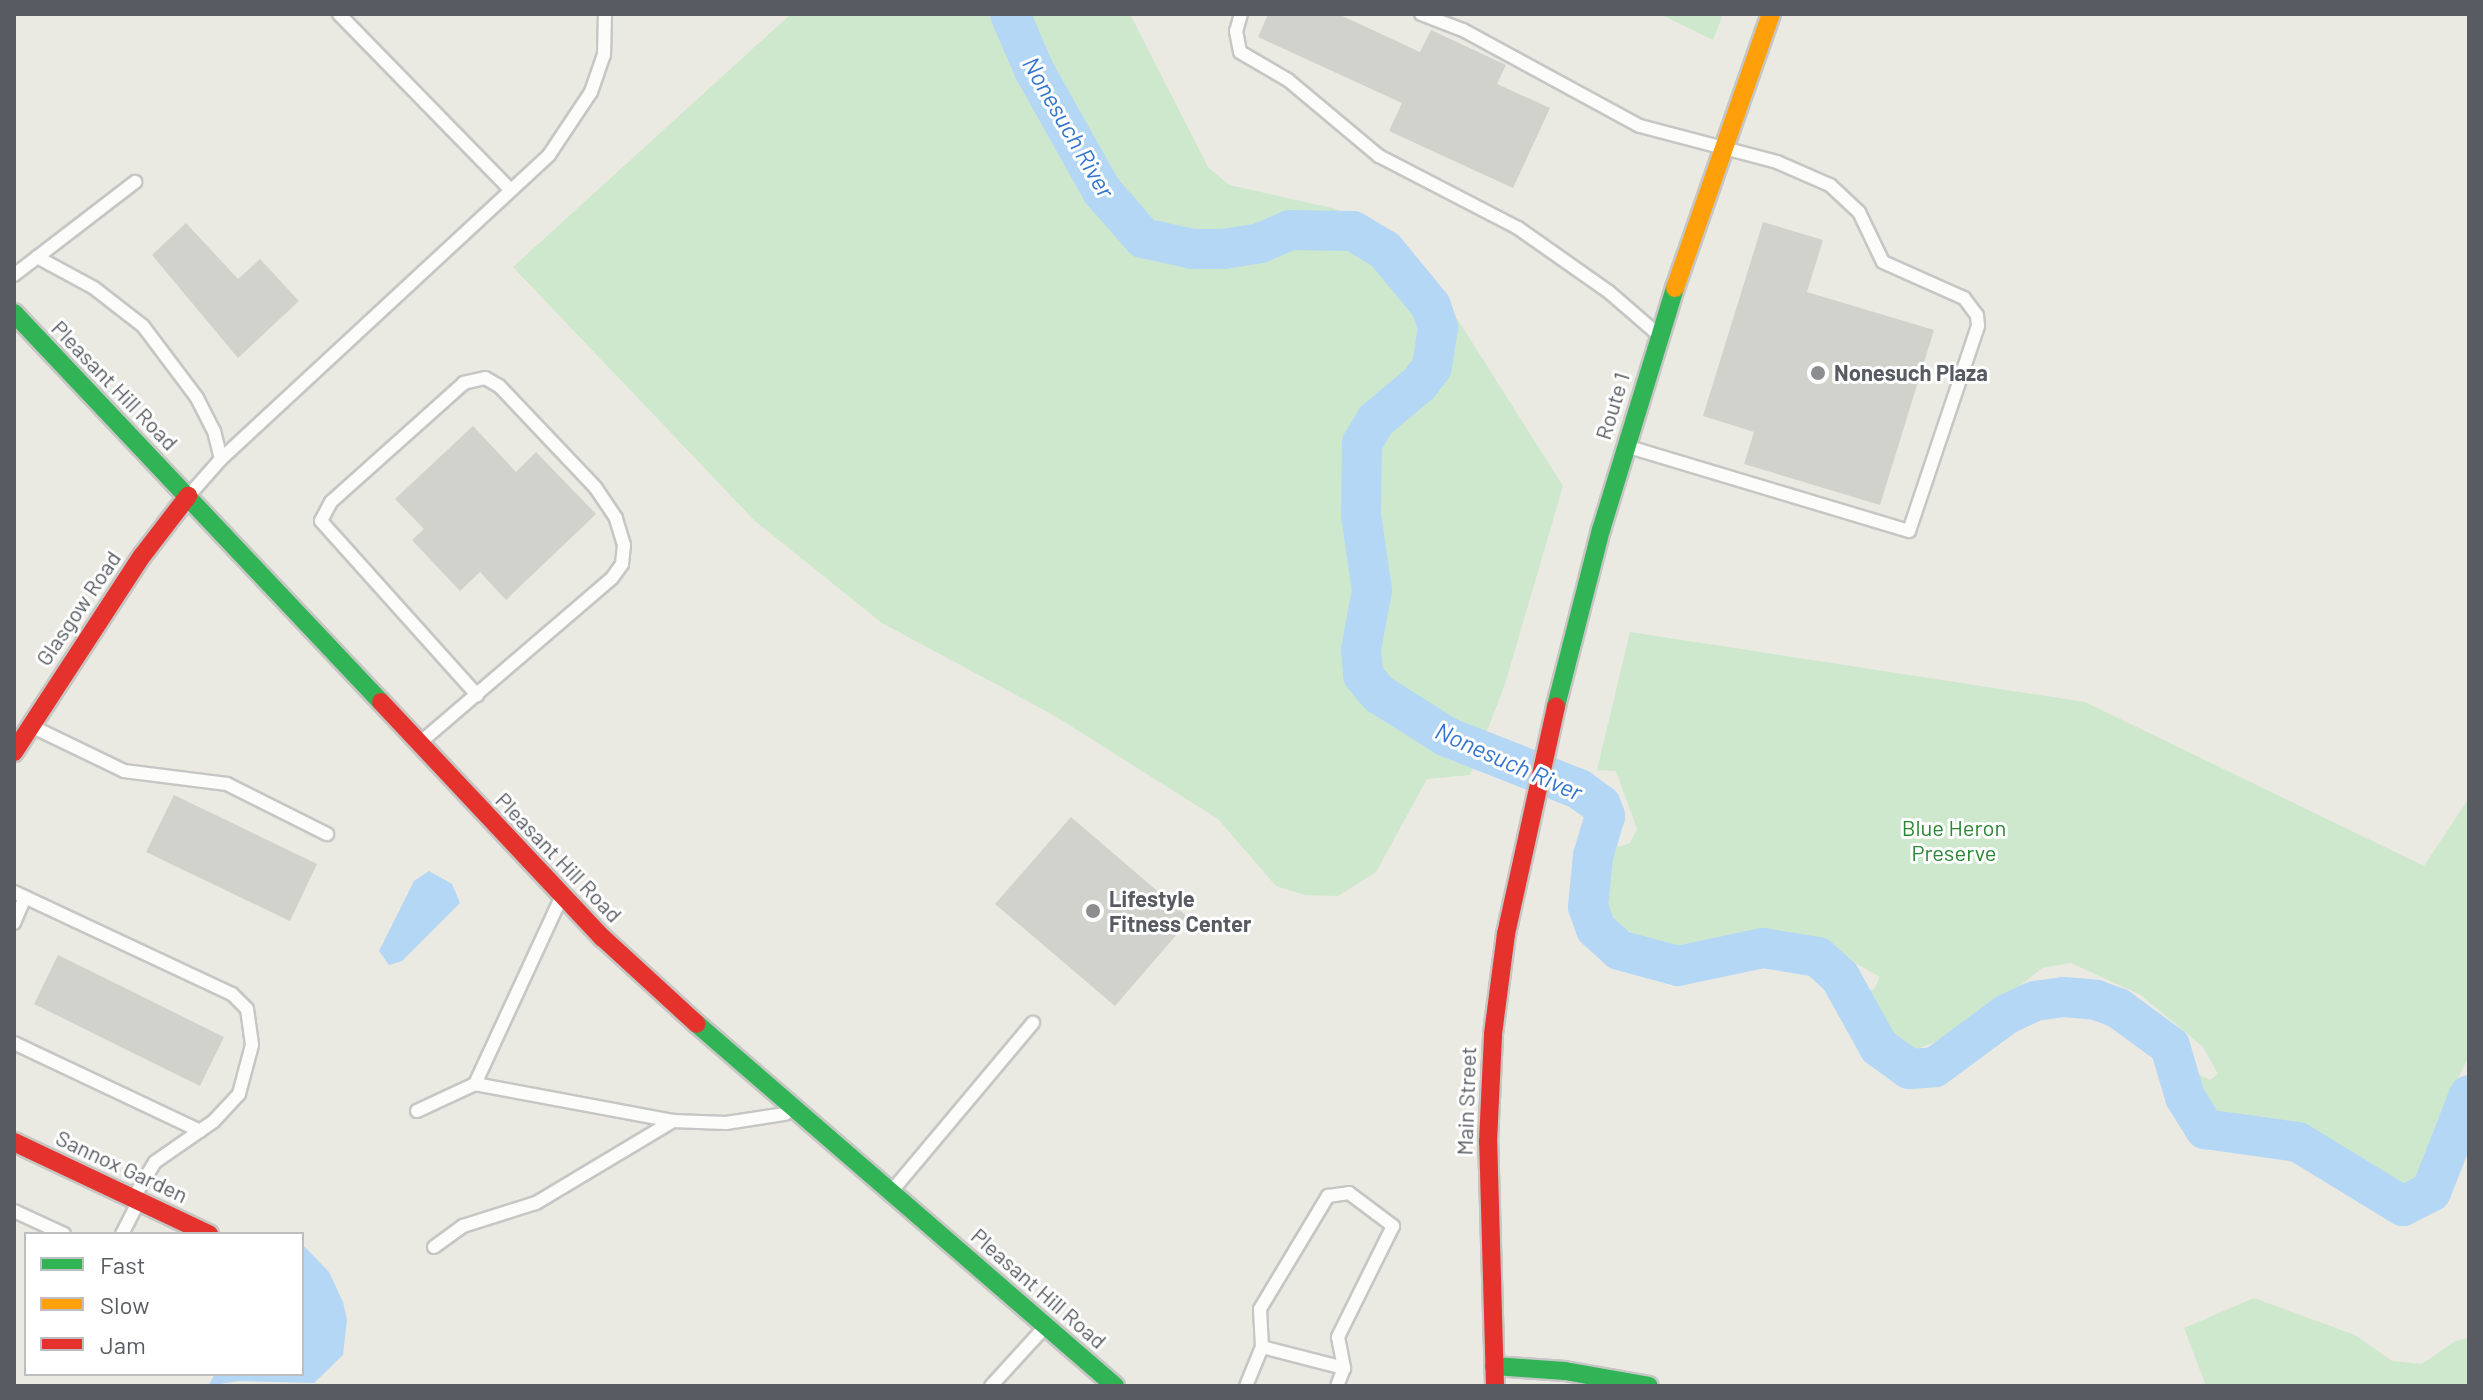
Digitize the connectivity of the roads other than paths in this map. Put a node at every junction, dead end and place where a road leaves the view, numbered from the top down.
1 (339, 14) edge
2 (605, 14) edge
3 (1241, 14) edge
4 (1421, 14) edge
5 (1771, 14) edge
6 (1724, 146) junction
7 (135, 182) dead end
8 (511, 190) junction
9 (37, 257) junction
10 (14, 275) edge
11 (14, 313) edge
12 (1659, 336) junction
13 (1625, 446) junction
14 (221, 459) junction
15 (188, 496) junction
16 (477, 695) junction
17 (29, 726) junction
18 (420, 743) junction
19 (14, 752) edge
20 (1529, 820) joint
21 (327, 834) dead end
22 (20, 894) edge
23 (562, 896) junction
24 (14, 923) edge
25 (1033, 1023) dead end
26 (14, 1043) edge
27 (475, 1084) junction
28 (790, 1109) junction
29 (417, 1111) dead end
30 (673, 1121) junction
31 (200, 1131) junction
32 (14, 1142) edge
33 (891, 1192) junction
34 (136, 1200) junction
35 (14, 1211) edge
36 (60, 1232) edge
37 (123, 1232) edge
38 (205, 1232) edge
39 (434, 1247) dead end
40 (1046, 1326) junction
41 (1262, 1347) junction
42 (1494, 1366) junction
43 (1344, 1368) junction
44 (991, 1386) edge
45 (1115, 1386) edge
46 (1246, 1386) edge
47 (1337, 1386) edge
48 (1495, 1386) edge
49 (1649, 1386) edge

1 - 8 lane
2 - 8 lane
3 - 12 lane
4 - 6 lane
5 - 6 street, Route 1
6 - 12 street, Route 1
6 - 13 lane
7 - 9 lane
8 - 14 lane
9 - 10 lane
9 - 14 lane
11 - 15 street, Pleasant Hill Road
12 - 13 street, Route 1
13 - 20 street, Route 1
14 - 15 lane
15 - 17 street, Glasgow Road
15 - 18 street, Pleasant Hill Road
16 - 16 lane
16 - 18 lane
17 - 19 street, Glasgow Road
17 - 21 lane
18 - 23 street, Pleasant Hill Road
20 - 42 street, Main Street
22 - 24 lane
22 - 31 lane
23 - 27 lane
23 - 28 street, Pleasant Hill Road
25 - 33 lane
26 - 31 lane
27 - 29 lane
27 - 30 lane
28 - 30 lane
28 - 33 street, Pleasant Hill Road
30 - 39 lane
31 - 34 lane
32 - 34 street, Sannox Garden
33 - 40 street, Pleasant Hill Road
34 - 37 lane
34 - 38 street, Sannox Garden
35 - 36 lane
40 - 44 lane
40 - 45 street, Pleasant Hill Road
41 - 43 lane
41 - 43 lane
41 - 46 lane
42 - 48 street, Main Street
42 - 49 street
43 - 47 lane

